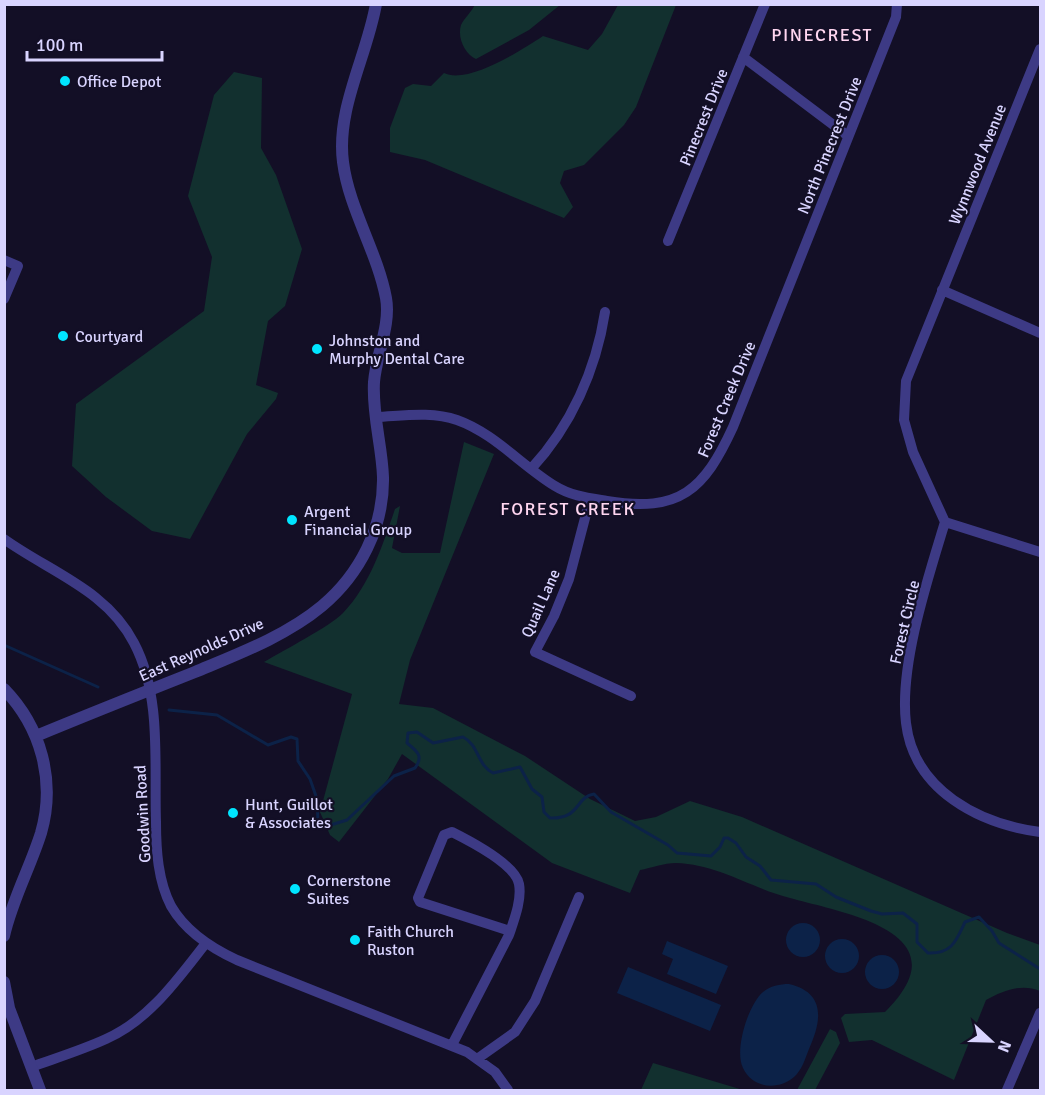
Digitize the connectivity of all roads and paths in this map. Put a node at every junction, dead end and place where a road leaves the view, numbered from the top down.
1 (376, 4) edge
2 (765, 4) edge
3 (897, 4) edge
4 (1041, 50) edge
5 (743, 57) junction
6 (848, 136) junction
7 (668, 241) dead end
8 (4, 260) edge
9 (942, 290) junction
10 (785, 296) joint
11 (4, 299) edge
12 (605, 312) dead end
13 (1041, 333) edge
14 (376, 417) junction
15 (531, 470) junction
16 (590, 498) junction
17 (945, 522) junction
18 (4, 539) edge
19 (1041, 552) edge
20 (4, 689) edge
21 (151, 689) junction
22 (631, 696) dead end
23 (36, 736) junction
24 (1041, 832) edge
25 (579, 897) dead end
26 (510, 931) junction
27 (4, 936) edge
28 (206, 943) junction
29 (4, 982) edge
30 (1040, 1012) edge
31 (452, 1045) junction
32 (477, 1059) junction
33 (31, 1067) junction
34 (40, 1090) edge
35 (508, 1090) edge
36 (1007, 1090) edge

1 - 14 street, East Reynolds Drive
2 - 5 street, Pinecrest Drive
3 - 6 street, North Pinecrest Drive
4 - 9 street, Wynnwood Avenue
5 - 6 street
5 - 7 street, Pinecrest Drive
6 - 10 street, North Pinecrest Drive
8 - 11 street
9 - 13 street
9 - 17 street
10 - 16 street, Forest Creek Drive
12 - 15 street
14 - 15 street, Forest Creek Drive
14 - 21 street, East Reynolds Drive
15 - 16 street, Forest Creek Drive
16 - 22 street, Quail Lane
17 - 19 street
17 - 24 street, Forest Circle
18 - 21 street, Goodwin Road
20 - 23 street
21 - 23 street, East Reynolds Drive
21 - 28 street, Goodwin Road
23 - 27 street
25 - 32 street
26 - 26 street
26 - 31 street
28 - 31 street, Goodwin Road
28 - 33 street
29 - 33 street
30 - 36 street
31 - 32 street, Goodwin Road
32 - 35 street, Goodwin Road
33 - 34 street

